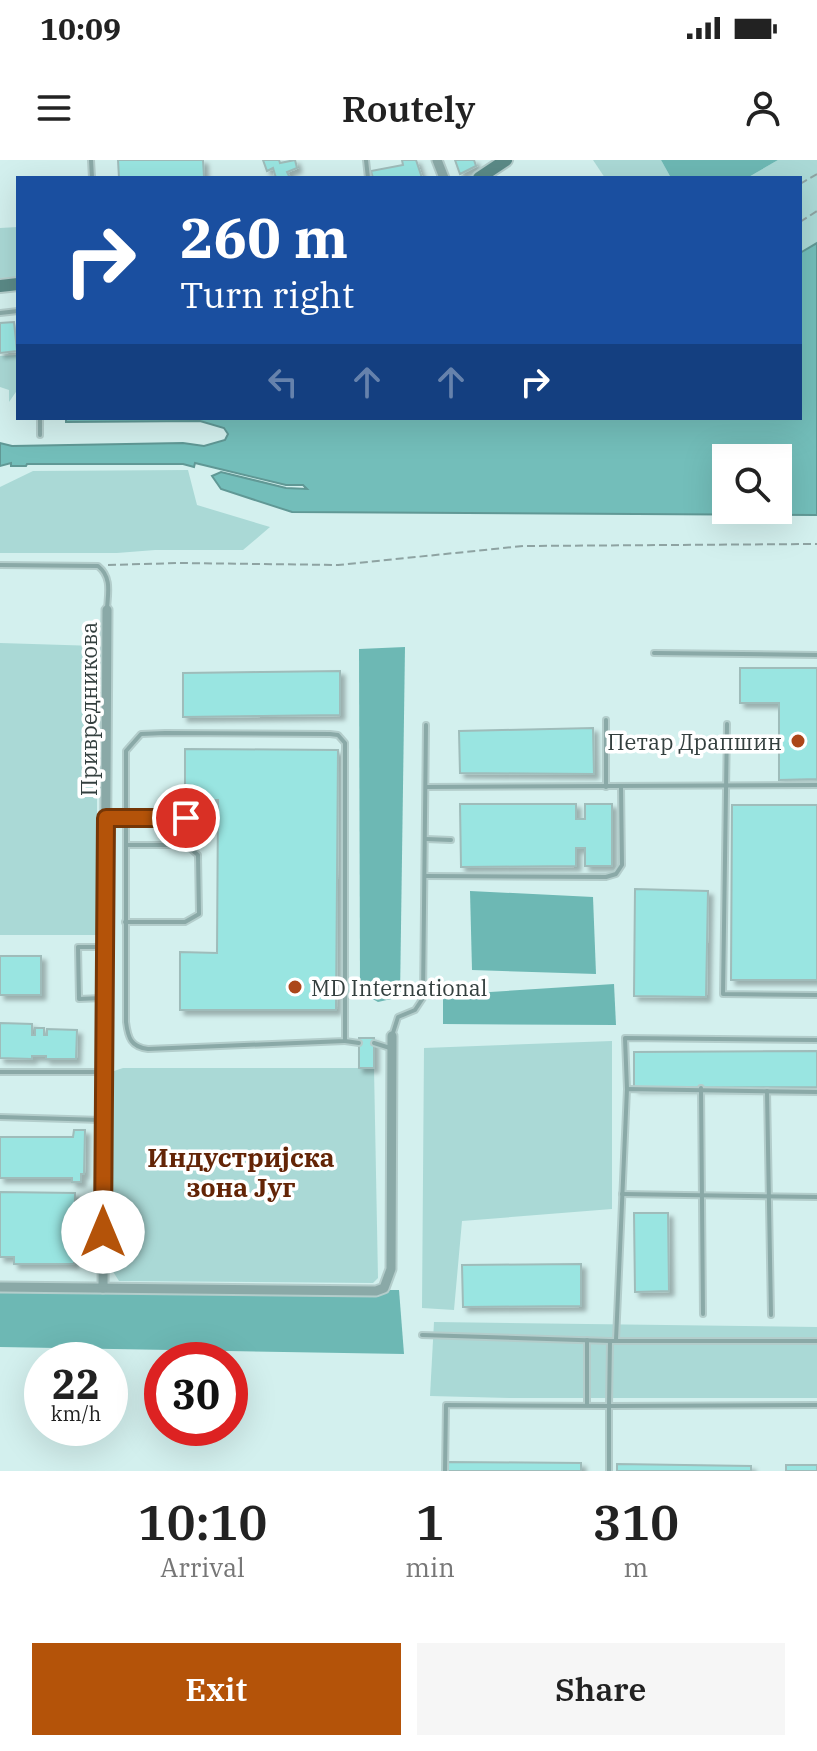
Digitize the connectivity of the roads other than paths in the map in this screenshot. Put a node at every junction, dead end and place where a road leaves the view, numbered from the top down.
1 (506, 160) edge
2 (482, 176) edge
3 (40, 420) edge
4 (40, 435) dead end
5 (0, 565) edge
6 (107, 610) joint
7 (654, 653) dead end
8 (817, 655) edge
9 (606, 720) dead end
10 (727, 724) dead end
11 (426, 725) dead end
12 (726, 785) junction
13 (817, 785) edge
14 (426, 787) junction
15 (606, 787) junction
16 (621, 787) junction
17 (106, 818) junction
18 (127, 818) junction
19 (186, 818) dead end
20 (426, 839) junction
21 (451, 840) dead end
22 (127, 845) junction
23 (425, 876) junction
24 (125, 922) junction
25 (105, 947) junction
26 (817, 995) edge
27 (105, 998) junction
28 (392, 1036) joint
29 (817, 1040) edge
30 (345, 1041) junction
31 (359, 1043) dead end
32 (374, 1043) dead end
33 (392, 1049) junction
34 (0, 1072) edge
35 (104, 1072) junction
36 (701, 1088) junction
37 (627, 1089) junction
38 (767, 1091) junction
39 (817, 1092) edge
40 (0, 1117) edge
41 (104, 1120) junction
42 (622, 1194) junction
43 (703, 1196) junction
44 (817, 1197) edge
45 (769, 1198) junction
46 (0, 1287) edge
47 (103, 1288) junction
48 (703, 1314) dead end
49 (771, 1315) dead end
50 (422, 1335) dead end
51 (587, 1340) junction
52 (613, 1341) junction
53 (817, 1341) edge
54 (587, 1405) junction
55 (817, 1405) edge
56 (609, 1406) junction
57 (445, 1471) edge
58 (609, 1471) edge

1 - 2 street
3 - 4 lane
5 - 6 lane
6 - 17 street, Привредникова
7 - 8 lane
9 - 15 lane
10 - 12 lane
11 - 14 lane
12 - 13 lane
12 - 16 lane
12 - 26 lane
14 - 15 lane
14 - 20 lane
15 - 16 lane
16 - 23 lane
17 - 18 lane
17 - 25 street, Привредникова
18 - 19 lane
18 - 22 lane
18 - 30 lane
20 - 21 lane
20 - 23 lane
22 - 24 lane
22 - 24 lane
23 - 28 lane
24 - 30 lane
25 - 27 street, Привредникова
25 - 27 lane
27 - 35 street, Привредникова
28 - 33 street
29 - 37 lane
30 - 31 lane
32 - 33 lane
33 - 47 street
34 - 35 lane
35 - 41 street, Привредникова
36 - 37 lane
36 - 38 lane
36 - 43 lane
37 - 42 lane
38 - 39 lane
38 - 45 lane
40 - 41 lane
41 - 47 street, Привредникова
42 - 43 lane
42 - 52 lane
43 - 45 lane
43 - 48 lane
44 - 45 lane
45 - 49 lane
46 - 47 street
50 - 51 lane
51 - 52 lane
51 - 54 lane
52 - 53 lane
52 - 56 lane
54 - 56 lane
54 - 57 lane
55 - 56 lane
56 - 58 lane

